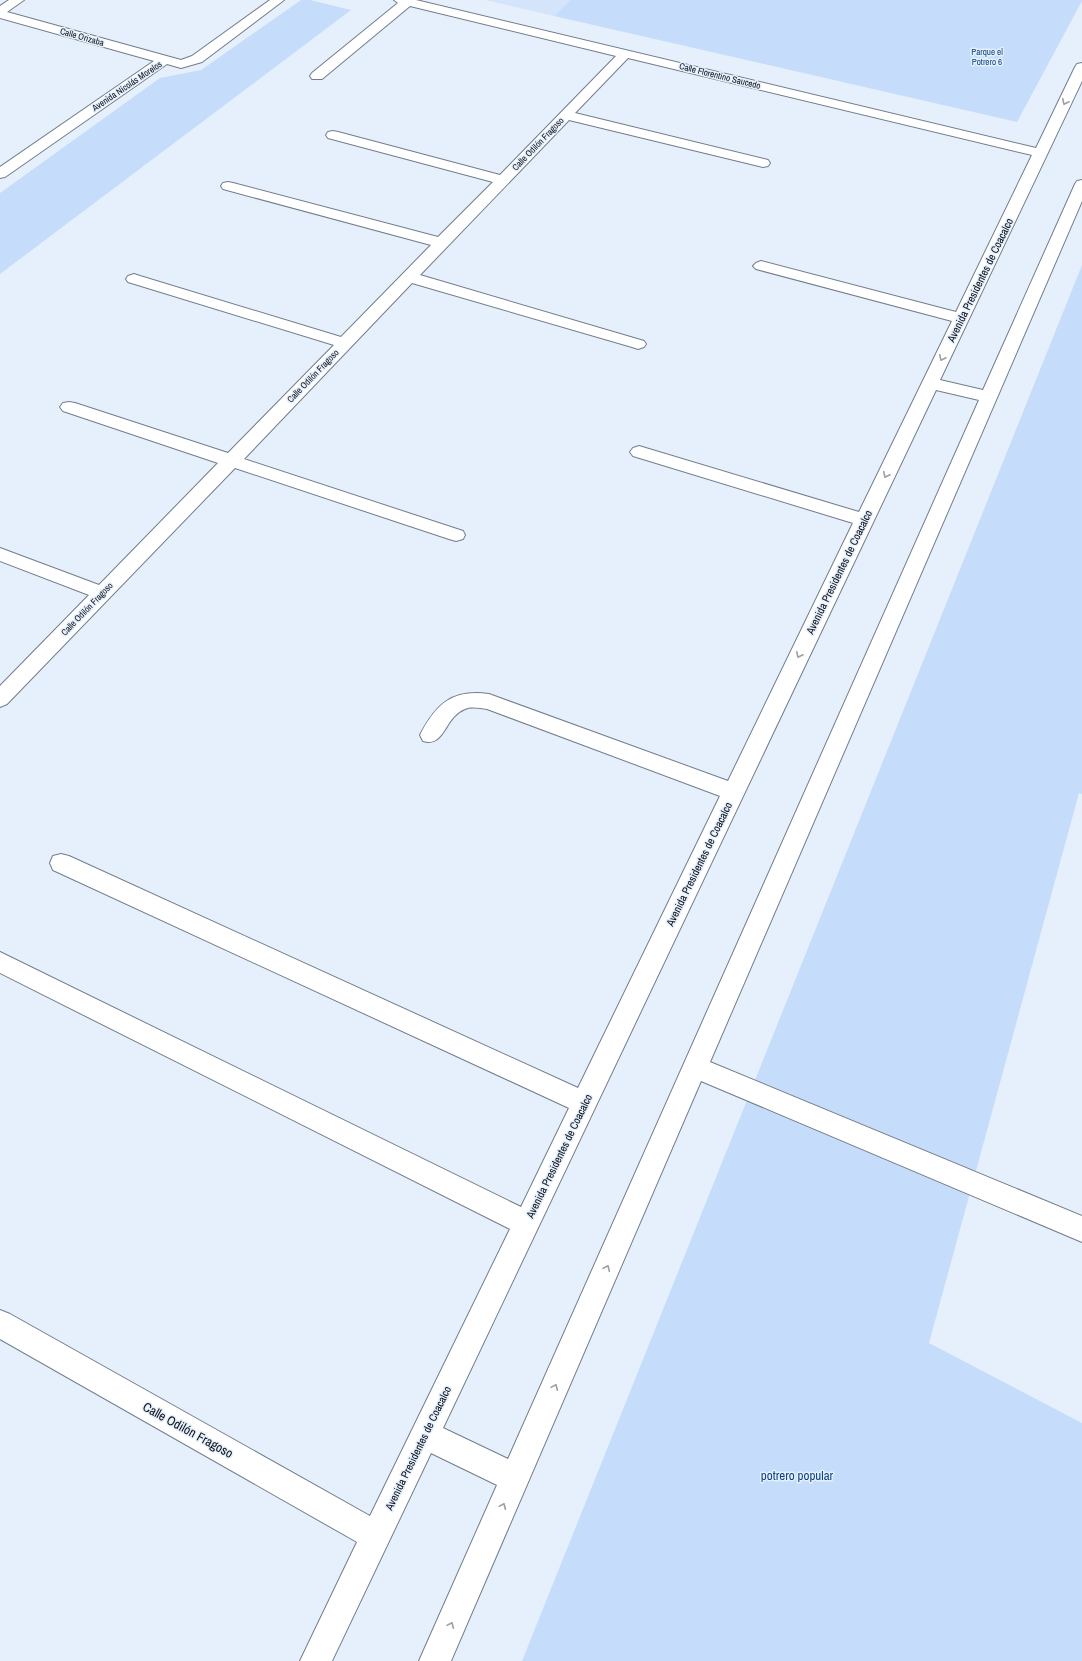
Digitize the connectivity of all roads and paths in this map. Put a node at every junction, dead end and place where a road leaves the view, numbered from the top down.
1 (18, 0) edge
2 (278, 0) edge
3 (404, 1) edge
4 (0, 11) edge
5 (0, 14) edge
6 (625, 54) junction
7 (164, 60) junction
8 (1082, 67) edge
9 (317, 76) dead end
10 (566, 115) junction
11 (333, 135) dead end
12 (1040, 154) junction
13 (763, 163) dead end
14 (0, 174) edge
15 (503, 180) junction
16 (1082, 184) edge
17 (228, 186) dead end
18 (442, 243) junction
19 (761, 266) dead end
20 (409, 277) junction
21 (134, 279) dead end
22 (961, 318) junction
23 (345, 344) junction
24 (638, 344) dead end
25 (930, 383) junction
26 (989, 397) junction
27 (69, 407) dead end
28 (639, 452) dead end
29 (232, 460) junction
30 (864, 520) junction
31 (456, 534) dead end
32 (0, 554) edge
33 (102, 593) junction
34 (0, 699) edge
35 (430, 735) dead end
36 (733, 792) junction
37 (61, 863) dead end
38 (0, 962) edge
39 (695, 1067) junction
40 (584, 1103) junction
41 (526, 1223) junction
42 (1082, 1229) edge
43 (0, 1324) edge
44 (425, 1435) junction
45 (515, 1478) junction
46 (376, 1536) junction
47 (316, 1661) edge
48 (435, 1661) edge

1 - 4 street
2 - 7 street, Avenida Nicolás Morelos
3 - 6 street, Calle Florentino Saucedo
3 - 9 street
5 - 7 street, Calle Orizaba
6 - 10 street, Calle Odilón Fragoso
6 - 12 street, Calle Florentino Saucedo
7 - 14 street, Avenida Nicolás Morelos
8 -> 12 street, Avenida Presidentes de Coacalco
10 - 13 street
10 - 15 street, Calle Odilón Fragoso
11 - 15 street
12 - 22 street, Avenida Presidentes de Coacalco
15 - 18 street, Calle Odilón Fragoso
16 - 26 street
17 - 18 street
18 - 20 street, Calle Odilón Fragoso
19 - 22 street
20 - 23 street, Calle Odilón Fragoso
20 - 24 street
21 - 23 street
22 -> 25 street, Avenida Presidentes de Coacalco
23 - 29 street, Calle Odilón Fragoso
25 - 26 street
25 -> 30 street, Avenida Presidentes de Coacalco
26 - 39 street
27 - 29 street
28 - 30 street
29 - 31 street
29 - 33 street, Calle Odilón Fragoso
30 -> 36 street, Avenida Presidentes de Coacalco
32 - 33 street
33 - 34 street, Calle Odilón Fragoso
35 - 36 street
36 - 40 street, Avenida Presidentes de Coacalco
37 - 40 street
38 - 41 street
39 - 42 street
45 -> 39 street
40 - 41 street, Avenida Presidentes de Coacalco
41 - 44 street, Avenida Presidentes de Coacalco
43 - 46 street, Calle Odilón Fragoso
44 - 45 street
44 - 46 street, Avenida Presidentes de Coacalco
48 -> 45 street
46 - 47 street, Avenida Presidentes de Coacalco

